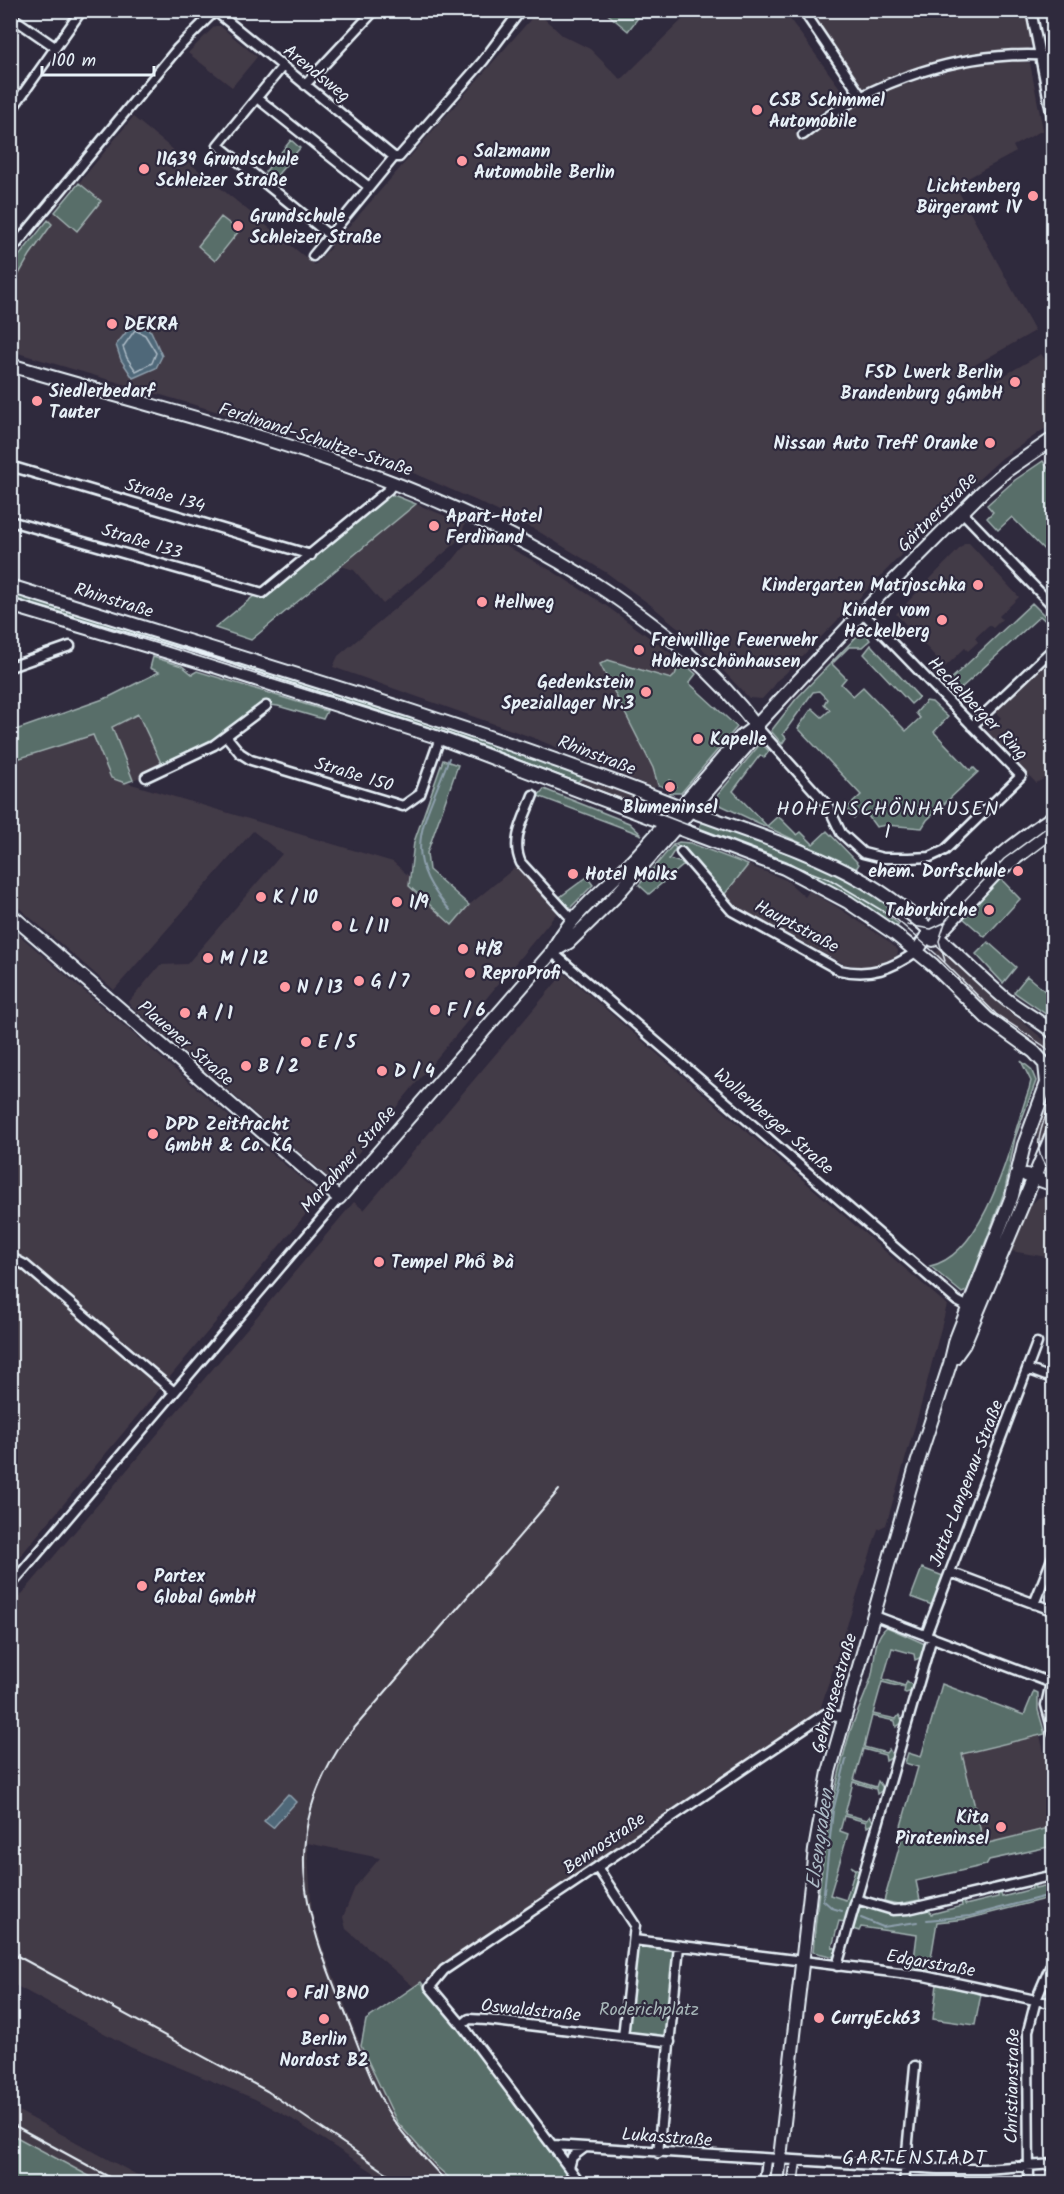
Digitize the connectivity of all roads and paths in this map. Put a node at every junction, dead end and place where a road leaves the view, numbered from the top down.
1 (82, 10) edge
2 (375, 10) edge
3 (521, 10) edge
4 (803, 10) edge
5 (1031, 10) edge
6 (215, 11) edge
7 (10, 15) edge
8 (56, 47) junction
9 (1040, 55) junction
10 (1053, 56) edge
11 (282, 67) junction
12 (305, 85) junction
13 (861, 96) junction
14 (257, 98) junction
15 (10, 112) edge
16 (1053, 127) edge
17 (803, 135) dead end
18 (397, 157) junction
19 (369, 187) junction
20 (329, 235) junction
21 (10, 252) edge
22 (313, 256) dead end
23 (10, 365) edge
24 (1053, 438) edge
25 (10, 466) edge
26 (394, 482) junction
27 (962, 512) junction
28 (10, 521) edge
29 (310, 555) junction
30 (10, 586) edge
31 (10, 605) edge
32 (1053, 607) edge
33 (863, 613) junction
34 (70, 646) dead end
35 (1053, 648) edge
36 (10, 667) edge
37 (266, 706) dead end
38 (756, 726) junction
39 (972, 726) junction
40 (227, 737) junction
41 (440, 738) junction
42 (146, 777) dead end
43 (533, 795) dead end
44 (682, 811) junction
45 (1053, 816) edge
46 (670, 826) junction
47 (1053, 829) edge
48 (681, 852) dead end
49 (10, 914) edge
50 (573, 920) junction
51 (935, 932) junction
52 (917, 951) junction
53 (552, 952) junction
54 (1053, 1033) edge
55 (1049, 1062) edge
56 (1053, 1130) edge
57 (1019, 1173) junction
58 (1033, 1178) junction
59 (1053, 1185) edge
60 (339, 1198) junction
61 (10, 1257) edge
62 (973, 1310) junction
63 (1037, 1343) dead end
64 (1027, 1369) junction
65 (1053, 1379) edge
66 (173, 1391) junction
67 (1053, 1554) edge
68 (950, 1572) junction
69 (10, 1586) edge
70 (1034, 1604) junction
71 (1053, 1611) edge
72 (875, 1616) junction
73 (929, 1636) junction
74 (1052, 1684) edge
75 (845, 1717) junction
76 (1053, 1735) edge
77 (597, 1868) junction
78 (1053, 1875) edge
79 (856, 1899) junction
80 (634, 1940) junction
81 (679, 1946) junction
82 (802, 1959) junction
83 (1053, 1959) edge
84 (837, 1966) junction
85 (1036, 2000) junction
86 (1053, 2004) edge
87 (462, 2025) junction
88 (623, 2037) junction
89 (670, 2043) junction
90 (915, 2066) dead end
91 (553, 2145) junction
92 (584, 2148) junction
93 (658, 2153) junction
94 (773, 2160) junction
95 (795, 2161) junction
96 (1053, 2164) edge
97 (904, 2166) junction
98 (1028, 2167) junction
99 (569, 2168) junction
100 (580, 2184) edge
101 (764, 2184) edge
102 (777, 2184) edge
103 (793, 2184) edge
104 (904, 2184) edge
105 (1029, 2184) edge

1 - 8 street
2 - 12 street
3 - 18 street
4 - 13 street
5 - 9 street
6 - 11 street, Arendsweg
6 - 21 street
7 - 8 street
8 - 15 street
9 - 10 street
9 - 13 street
9 - 16 street
11 - 12 street, Arendsweg
11 - 14 street
12 - 18 street, Arendsweg
13 - 17 street
14 - 19 street
14 - 20 street
18 - 19 street
19 - 20 street
20 - 22 street
23 - 26 main road, Ferdinand-Schultze-Straße
24 - 27 main road, Gärtnerstraße
25 - 29 street, Straße 134
26 - 29 street
26 - 38 main road, Ferdinand-Schultze-Straße
27 - 32 street
27 - 33 main road, Gärtnerstraße
28 - 29 street, Straße 133
30 - 44 main road, Rhinstraße
31 - 41 main road, Rhinstraße
33 - 38 main road, Gärtnerstraße
33 - 39 street, Heckelberger Ring
34 - 36 street
35 - 39 street
37 - 40 street
38 - 39 street, Heckelberger Ring
38 - 44 main road, Gärtnerstraße
40 - 41 street, Straße 150
40 - 42 street
41 - 46 main road
43 - 50 street
44 - 46 main road, Marzahner Straße
44 - 46 main road, Marzahner Straße
44 - 51 main road, Rhinstraße
45 - 51 main road, Hauptstraße
46 - 50 main road, Marzahner Straße
46 - 52 main road
46 - 53 main road, Marzahner Straße
47 - 51 main road, Hauptstraße
48 - 52 street, Hauptstraße
49 - 60 main road, Plauener Straße
50 - 53 main road, Marzahner Straße
51 - 52 main road, Hauptstraße
51 - 54 main road, Rhinstraße
52 - 55 main road
53 - 60 main road, Marzahner Straße
53 - 62 street, Wollenberger Straße
55 - 57 main road, Gehrenseestraße
56 - 58 main road, Gehrenseestraße
57 - 58 main road
57 - 62 main road, Gehrenseestraße
58 - 59 main road
58 - 62 main road, Gehrenseestraße
60 - 66 street, Marzahner Straße
61 - 66 street
62 - 72 main road, Gehrenseestraße
63 - 64 street, Jutta-Langenau-Straße
64 - 65 street
64 - 68 street, Jutta-Langenau-Straße
66 - 69 street, Marzahner Straße
67 - 70 street
68 - 70 street
68 - 73 street, Jutta-Langenau-Straße
70 - 71 street
72 - 73 street
72 - 75 main road, Gehrenseestraße
73 - 74 street
73 - 79 street
74 - 76 street
75 - 77 street, Bennostraße
75 - 82 main road, Gehrenseestraße
77 - 80 street
77 - 87 street, Bennostraße
78 - 79 street
79 - 84 street
80 - 81 street, Edgarstraße
80 - 88 street
81 - 82 street, Edgarstraße
81 - 89 street
82 - 84 street, Edgarstraße
82 - 94 main road, Gehrenseestraße
83 - 85 street, Christianstraße
84 - 85 street, Edgarstraße
85 - 86 street, Edgarstraße
85 - 98 street, Christianstraße
87 - 88 street, Oswaldstraße
87 - 91 street
88 - 89 street, Oswaldstraße
89 - 93 street
90 - 97 street
91 - 92 street, Lukasstraße
91 - 99 street
92 - 93 street, Lukasstraße
92 - 99 street
93 - 94 street, Lukasstraße
94 - 95 street, Lukasstraße
94 - 101 street, Gehrenseestraße
94 - 102 main road, Gehrenseestraße
95 - 97 street, Lukasstraße
95 - 103 street
96 - 98 street, Lukasstraße
97 - 98 street, Lukasstraße
97 - 104 street
98 - 105 street, Christianstraße
99 - 100 street

